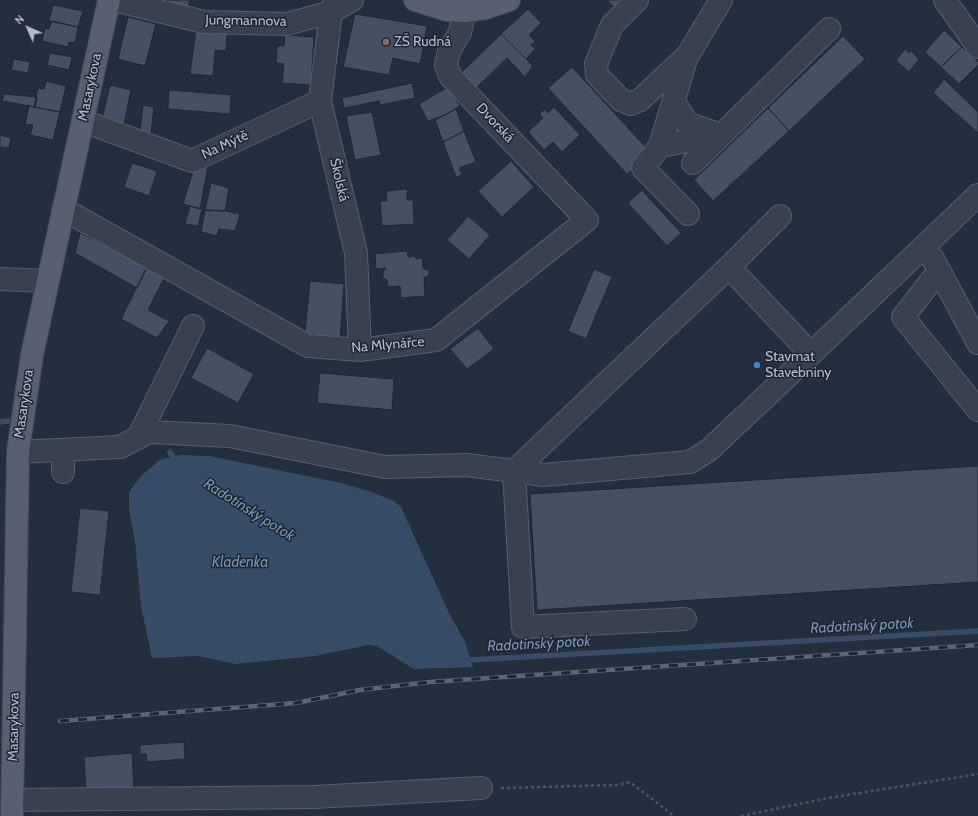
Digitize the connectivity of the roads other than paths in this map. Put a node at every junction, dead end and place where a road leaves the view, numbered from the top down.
1 (109, 0) edge
2 (114, 0) edge
3 (352, 0) edge
4 (416, 0) edge
5 (509, 0) edge
6 (637, 0) edge
7 (721, 0) edge
8 (945, 0) edge
9 (334, 6) edge
10 (465, 11) junction
11 (829, 29) dead end
12 (978, 47) edge
13 (688, 55) junction
14 (320, 101) junction
15 (674, 101) junction
16 (83, 120) junction
17 (720, 135) junction
18 (660, 146) junction
19 (693, 163) dead end
20 (978, 195) edge
21 (63, 209) junction
22 (688, 214) dead end
23 (780, 216) dead end
24 (588, 220) joint
25 (926, 245) junction
26 (729, 267) junction
27 (939, 271) junction
28 (0, 279) edge
29 (48, 282) junction
30 (193, 326) dead end
31 (978, 343) edge
32 (360, 350) junction
33 (811, 354) junction
34 (978, 410) edge
35 (138, 438) junction
36 (63, 450) junction
37 (18, 452) junction
38 (514, 471) junction
39 (63, 472) dead end
40 (685, 619) dead end
41 (481, 788) road end
42 (12, 808) edge

1 - 16 main road, Masarykova
2 - 9 street, Jungmannova
3 - 9 street
4 - 10 main road
5 - 10 main road
6 - 13 street
7 - 13 street
8 - 12 street
9 - 14 street, Školská
10 - 24 street, Dvorská
11 - 17 street
13 - 15 street
14 - 16 street, Na Mýtě
14 - 32 street, Školská
15 - 17 street
15 - 18 street
16 - 21 main road, Masarykova
17 - 18 street
17 - 19 street
18 - 22 street
20 - 25 street
21 - 29 main road, Masarykova
21 - 32 street, Na Mlynářce
23 - 26 street
24 - 32 street, Na Mlynářce
25 - 27 street
25 - 33 street
26 - 33 street
26 - 38 street
27 - 31 street
27 - 34 street
28 - 29 street
29 - 37 main road, Masarykova
30 - 35 street
33 - 38 street
35 - 36 street
35 - 38 street
36 - 37 street
36 - 39 street
37 - 42 main road, Masarykova
38 - 40 street
41 - 42 street

